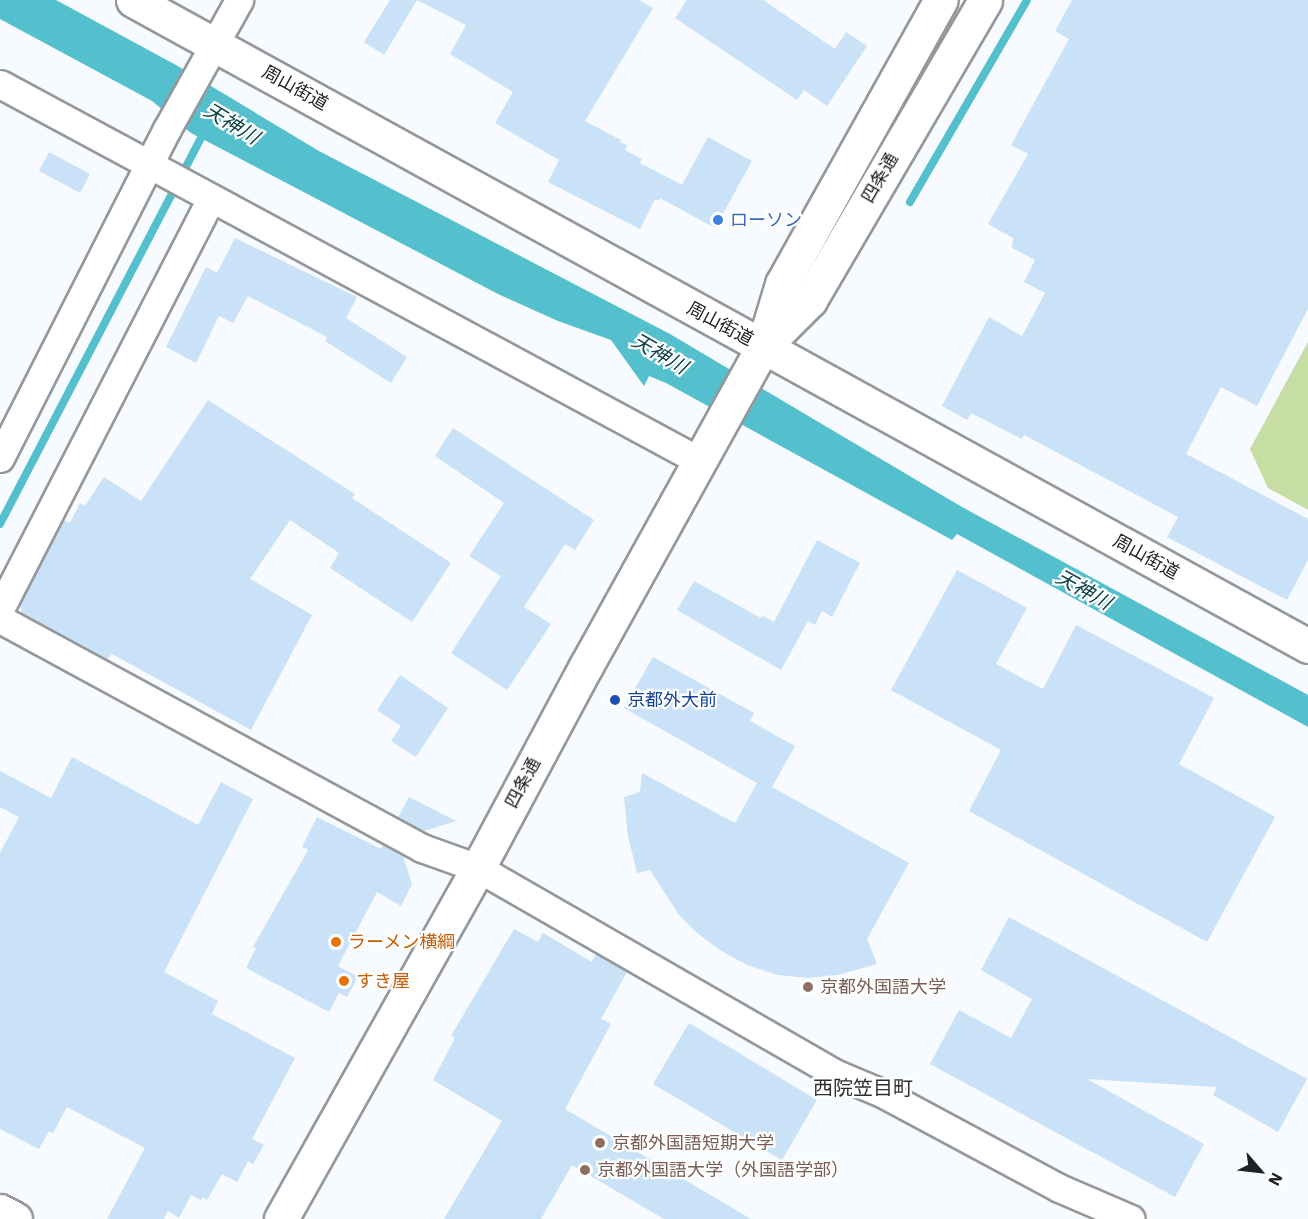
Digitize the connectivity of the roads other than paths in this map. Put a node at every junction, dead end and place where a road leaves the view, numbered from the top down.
1 (133, 0) edge
2 (239, 0) edge
3 (941, 0) edge
4 (985, 0) edge
5 (207, 57) junction
6 (0, 84) edge
7 (156, 168) junction
8 (204, 194) junction
9 (757, 359) junction
10 (0, 458) edge
11 (700, 461) junction
12 (0, 609) edge
13 (0, 619) edge
14 (1308, 646) edge
15 (478, 868) junction
16 (0, 1211) edge
17 (15, 1219) edge
18 (281, 1219) edge
19 (1131, 1219) edge

1 - 5 main road, 周山街道
2 - 5 street
3 - 9 main road, 四条通
4 - 9 main road, 四条通
5 - 7 street
5 - 9 main road, 周山街道
6 - 7 street
7 - 8 street
7 - 10 street
8 - 11 street
8 - 12 street
9 - 11 main road, 四条通
9 - 14 main road, 周山街道
11 - 15 main road, 四条通
13 - 15 street
15 - 18 main road, 四条通
15 - 19 street
16 - 17 main road

